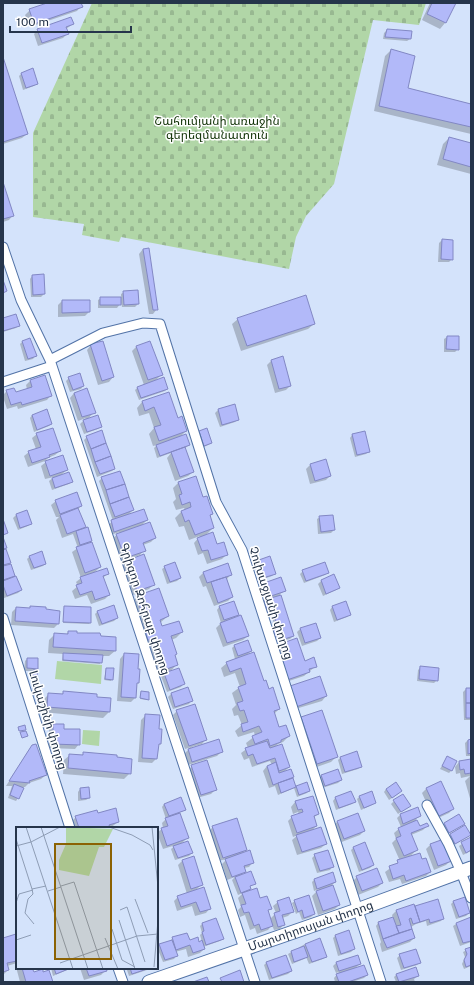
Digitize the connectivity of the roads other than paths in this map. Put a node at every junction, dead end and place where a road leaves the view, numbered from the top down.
1 (3, 247) edge
2 (51, 363) junction
3 (3, 382) edge
4 (3, 618) edge
5 (427, 805) dead end
6 (70, 827) edge
7 (466, 870) edge
8 (471, 898) edge
9 (357, 910) junction
10 (244, 949) junction
11 (118, 969) edge
12 (123, 982) edge
13 (149, 982) edge
14 (255, 982) edge
15 (381, 982) edge

1 - 2 street, Գրիգոր Զոհրաբ փողոց
2 - 3 street, Չուխաջյանի փողոց
2 - 9 street, Չուխաջյանի փողոց
2 - 10 street, Գրիգոր Զոհրաբ փողոց
4 - 6 street, Լուկաշինի փողոց
5 - 7 street
7 - 8 street
7 - 9 street, Մարտիրոսյան փողոց
9 - 10 street, Մարտիրոսյան փողոց
9 - 15 street, Չուխաջյանի փողոց
10 - 13 street, Մարտիրոսյան փողոց
10 - 14 street, Գրիգոր Զոհրաբ փողոց
11 - 12 street

